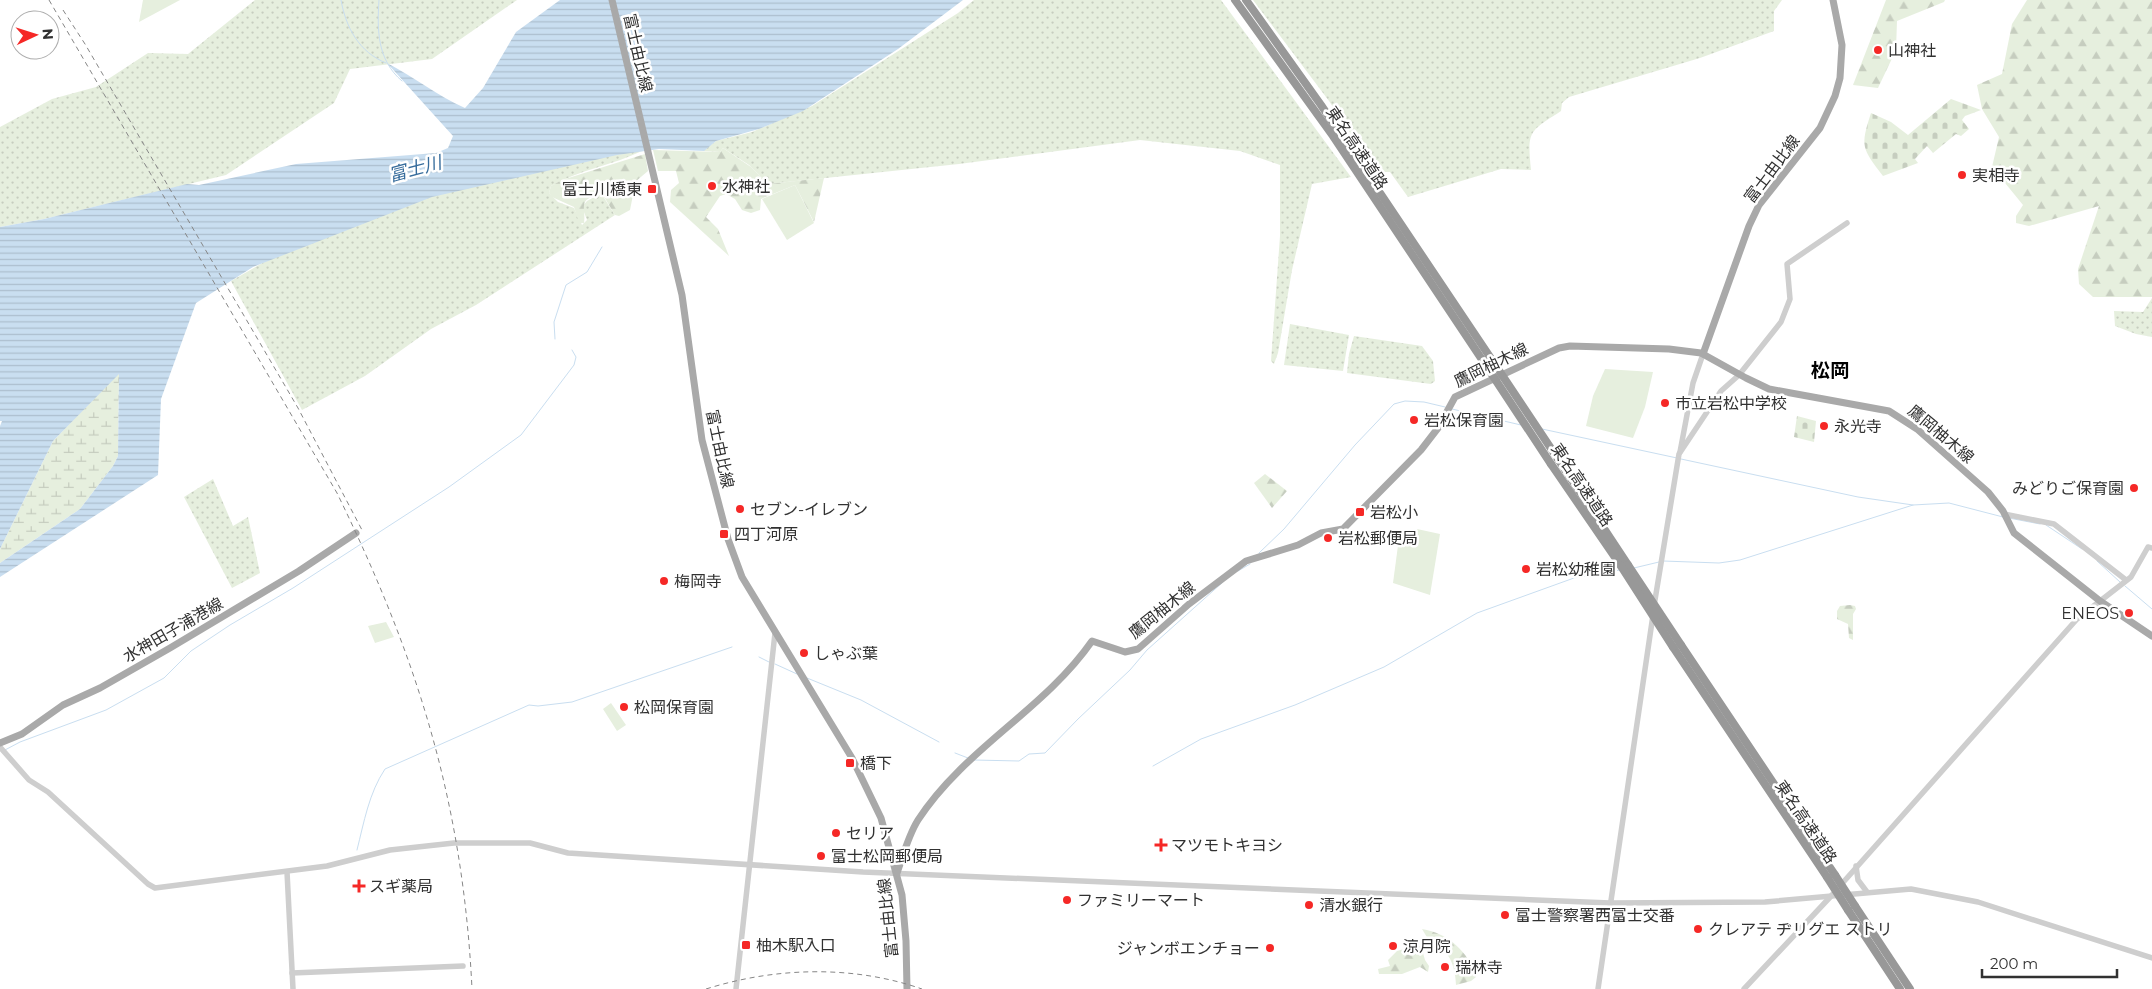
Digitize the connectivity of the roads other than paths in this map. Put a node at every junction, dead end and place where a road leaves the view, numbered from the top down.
1 (612, 0) edge
2 (1235, 0) edge
3 (1246, 0) edge
4 (1832, 0) edge
5 (1847, 223) dead end
6 (1703, 354) junction
7 (1739, 375) junction
8 (1679, 454) junction
9 (1555, 461) junction
10 (2004, 514) junction
11 (356, 533) dead end
12 (2152, 548) edge
13 (1624, 565) junction
14 (2124, 582) junction
15 (2100, 601) junction
16 (775, 633) junction
17 (2152, 636) edge
18 (0, 743) edge
19 (0, 748) edge
20 (750, 865) junction
21 (1856, 866) junction
22 (288, 872) junction
23 (897, 873) junction
24 (1831, 876) junction
25 (1867, 892) junction
26 (1832, 895) junction
27 (1610, 903) junction
28 (1851, 908) junction
29 (2152, 958) edge
30 (463, 966) dead end
31 (292, 973) junction
32 (293, 989) edge
33 (736, 989) edge
34 (907, 989) edge
35 (1598, 989) edge
36 (1744, 989) edge
37 (1900, 989) edge
38 (1910, 989) edge

1 - 16 main road, 富士由比線
2 - 9 highway, 東名高速道路, bridge
3 - 9 highway, 東名高速道路, bridge
4 - 6 main road, 富士由比線
5 - 7 street
6 - 7 main road, 鷹岡柚木線
6 - 8 street
6 - 23 main road, 鷹岡柚木線
7 - 8 street
7 - 10 main road, 鷹岡柚木線
8 - 27 street
9 - 13 highway, 東名高速道路
10 - 14 street
10 - 15 main road, 鷹岡柚木線
11 - 18 main road, 水神田子浦港線
12 - 14 street
13 - 24 highway, 東名高速道路, bridge
13 - 24 highway, 東名高速道路, bridge
14 - 15 street
15 - 17 main road, 鷹岡柚木線
15 - 21 street
16 - 20 street
16 - 23 main road, 富士由比線
19 - 22 street
20 - 22 street
20 - 23 street
20 - 33 street
21 - 25 street
21 - 26 street
22 - 31 street
23 - 27 street
23 - 34 main road, 富士由比線
24 - 28 highway, 東名高速道路, bridge
25 - 26 street
25 - 29 street
26 - 27 street
26 - 36 street
27 - 35 street
28 - 37 highway, 東名高速道路
28 - 38 highway, 東名高速道路
30 - 31 street
31 - 32 street

